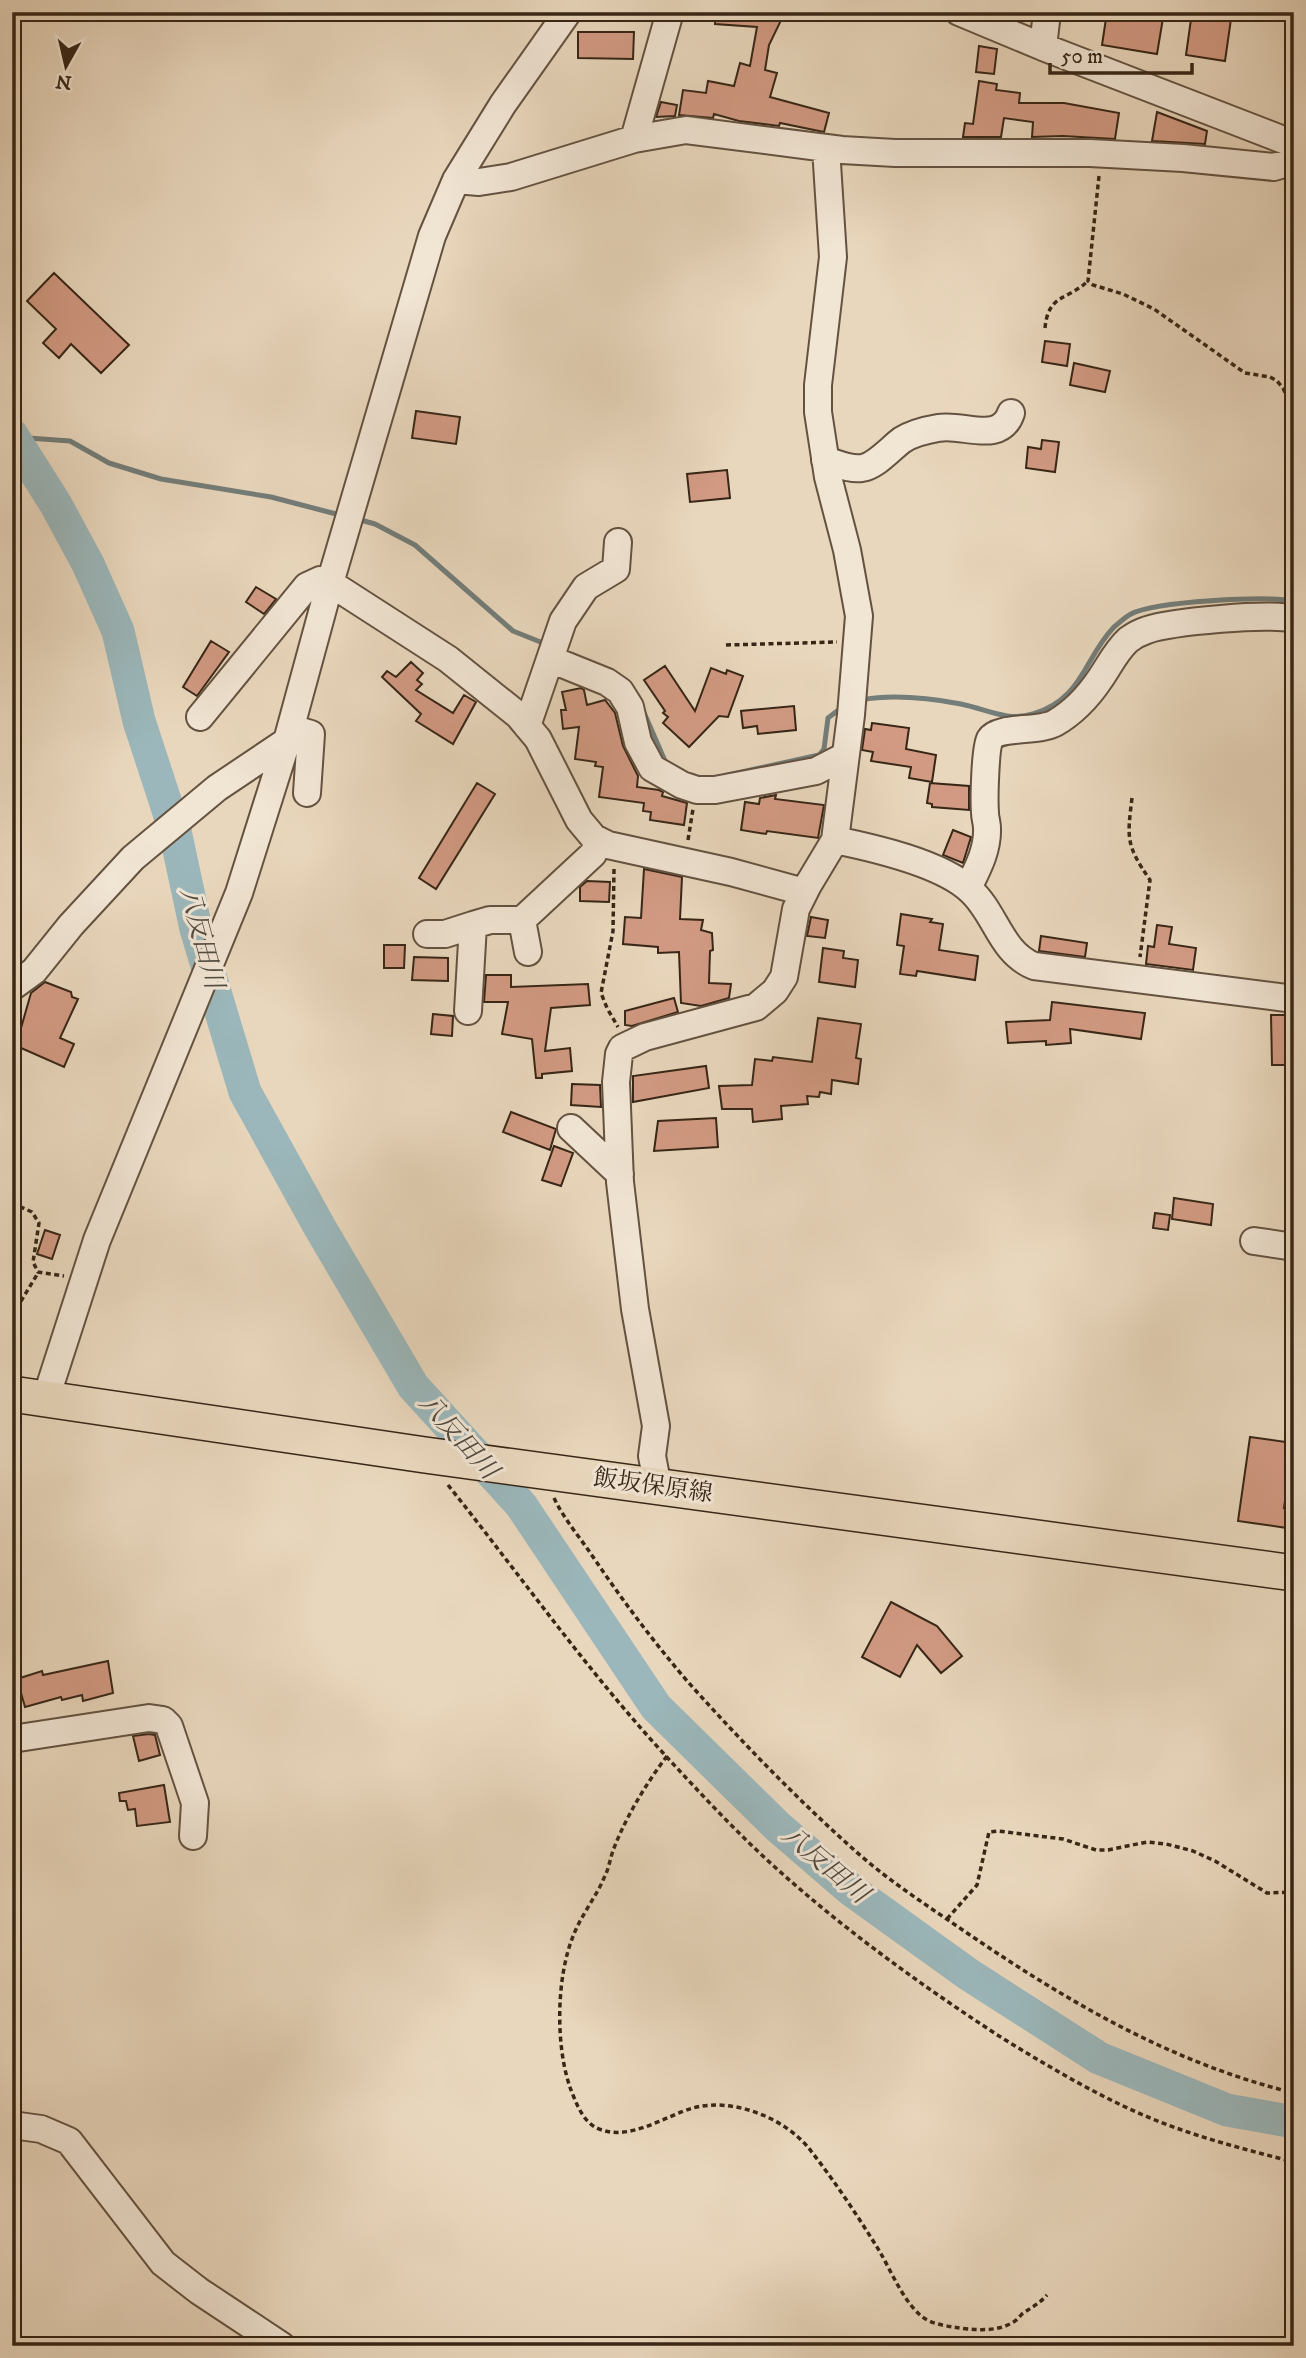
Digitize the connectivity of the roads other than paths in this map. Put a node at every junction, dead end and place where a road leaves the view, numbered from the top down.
1 (568, 12) edge
2 (670, 12) edge
3 (959, 12) edge
4 (1047, 12) edge
5 (1043, 47) junction
6 (634, 139) junction
7 (1294, 144) edge
8 (826, 148) junction
9 (1294, 161) edge
10 (456, 180) junction
11 (1011, 413) dead end
12 (825, 460) junction
13 (618, 542) dead end
14 (330, 583) junction
15 (1294, 619) edge
16 (553, 650) junction
17 (200, 717) dead end
18 (527, 726) junction
19 (289, 735) junction
20 (845, 756) junction
21 (307, 793) dead end
22 (835, 840) junction
23 (608, 844) junction
24 (968, 888) junction
25 (804, 892) junction
26 (522, 920) junction
27 (473, 925) junction
28 (427, 934) dead end
29 (528, 951) dead end
30 (12, 987) edge
31 (1294, 999) edge
32 (468, 1011) dead end
33 (571, 1128) dead end
34 (620, 1174) junction
35 (1254, 1241) dead end
36 (1294, 1247) edge
37 (29, 1396) edge
38 (659, 1487) junction
39 (1294, 1573) edge
40 (12, 1739) edge
41 (193, 1836) dead end
42 (12, 2125) edge
43 (282, 2346) edge

1 - 10 street
2 - 6 street
3 - 5 street
4 - 5 street
5 - 7 street
6 - 8 street
6 - 10 street
8 - 9 street
8 - 12 street
10 - 14 street
11 - 12 street
12 - 20 street
13 - 16 street
14 - 17 street
14 - 18 street
14 - 19 street
15 - 24 street
16 - 18 street
16 - 20 street
18 - 23 street
19 - 21 street
19 - 30 street
19 - 37 street
20 - 22 street
22 - 24 street
22 - 25 street
23 - 25 street
23 - 26 street
24 - 31 street
25 - 34 street
26 - 27 street
26 - 29 street
27 - 28 street
27 - 32 street
33 - 34 street
34 - 38 street
35 - 36 street
37 - 38 main road, 飯坂保原線
38 - 39 main road, 飯坂保原線
40 - 41 street
42 - 43 street

